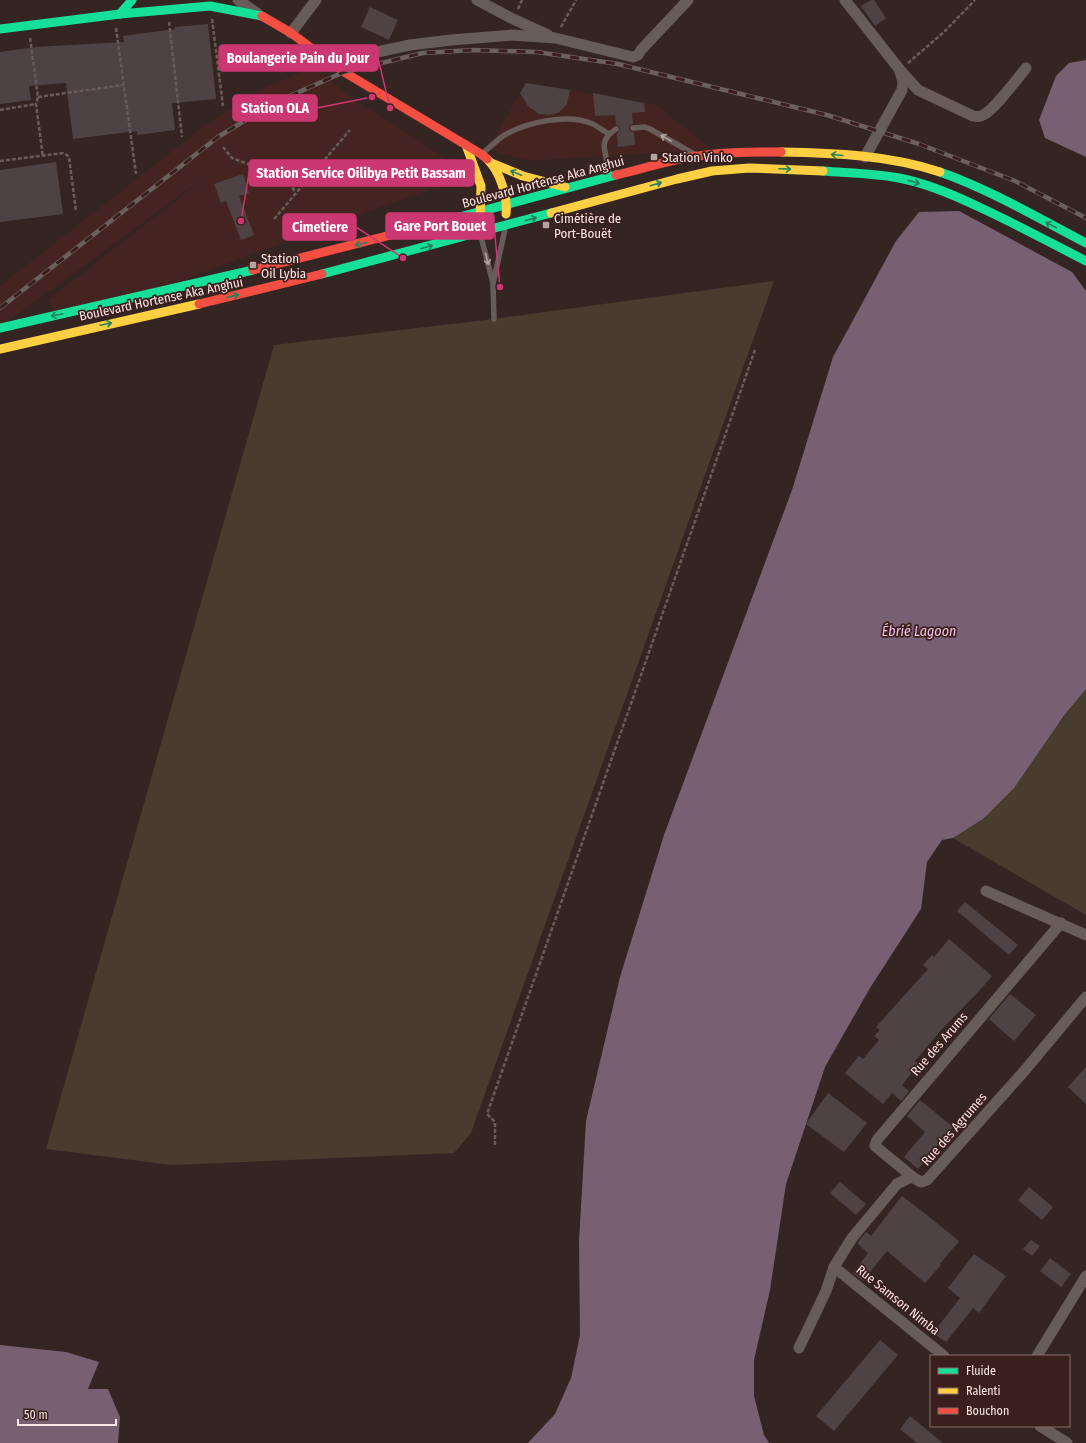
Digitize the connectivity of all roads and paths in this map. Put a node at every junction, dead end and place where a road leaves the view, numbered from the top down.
1 (132, 0) edge
2 (238, 0) edge
3 (316, 0) edge
4 (477, 0) edge
5 (576, 0) edge
6 (688, 0) edge
7 (845, 0) edge
8 (975, 0) edge
9 (210, 6) junction
10 (168, 10) junction
11 (118, 15) junction
12 (263, 16) junction
13 (28, 26) junction
14 (0, 29) edge
15 (291, 33) junction
16 (555, 38) junction
17 (330, 62) junction
18 (1026, 68) dead end
19 (900, 70) junction
20 (123, 85) junction
21 (38, 97) junction
22 (36, 104) junction
23 (223, 106) dead end
24 (0, 110) edge
25 (633, 128) dead end
26 (616, 129) dead end
27 (350, 130) dead end
28 (609, 134) junction
29 (182, 137) dead end
30 (466, 145) junction
31 (223, 147) dead end
32 (482, 154) junction
33 (698, 156) junction
34 (43, 157) junction
35 (865, 157) junction
36 (0, 161) edge
37 (491, 163) junction
38 (136, 174) dead end
39 (609, 177) junction
40 (566, 188) junction
41 (295, 193) junction
42 (507, 205) junction
43 (76, 211) dead end
44 (480, 213) junction
45 (274, 219) dead end
46 (506, 226) junction
47 (480, 233) junction
48 (1086, 244) edge
49 (1086, 261) edge
50 (494, 284) junction
51 (494, 319) dead end
52 (0, 328) edge
53 (0, 349) edge
54 (755, 350) dead end
55 (986, 891) dead end
56 (1060, 923) junction
57 (1086, 935) edge
58 (1086, 997) edge
59 (495, 1145) dead end
60 (914, 1178) junction
61 (834, 1267) junction
62 (1086, 1276) edge
63 (799, 1348) dead end
64 (943, 1355) edge
65 (1038, 1355) edge
66 (1042, 1427) edge
67 (1067, 1443) edge

1 - 11 main road
2 - 12 street
3 - 15 street
4 - 16 street
5 - 16 path
6 - 16 street
7 - 19 street
8 - 19 path
9 - 10 main road
9 - 12 main road
9 - 23 path
10 - 11 main road
10 - 29 path
11 - 13 main road
11 - 20 path
12 - 15 main road
13 - 14 main road
13 - 21 path
15 - 17 main road
16 - 17 street
17 - 30 main road
18 - 19 street
19 - 35 street
20 - 21 path
20 - 38 path
21 - 22 path
22 - 24 path
22 - 34 path
33 -> 25 lane
26 - 28 lane
27 - 41 path
28 - 32 lane
28 - 39 lane
30 - 32 main road
30 - 44 main road
31 - 41 path
32 - 37 main road
35 -> 33 main road, Boulevard Hortense Aka Anghui
33 - 39 main road, Boulevard Hortense Aka Anghui
34 - 36 path
34 - 43 path
48 -> 35 main road, Boulevard Hortense Aka Anghui
40 -> 37 main road
37 - 42 main road
39 - 40 main road, Boulevard Hortense Aka Anghui
40 - 42 main road, Boulevard Hortense Aka Anghui
41 - 45 path
42 - 44 main road, Boulevard Hortense Aka Anghui
42 - 46 main road
44 - 47 main road
44 -> 52 main road, Boulevard Hortense Aka Anghui
46 - 47 main road, Boulevard Hortense Aka Anghui
46 -> 49 main road, Boulevard Hortense Aka Anghui
46 - 50 lane
47 -> 50 lane
53 -> 47 main road, Boulevard Hortense Aka Anghui
50 - 51 lane
54 - 59 path
55 - 56 street
56 - 57 street
56 - 60 street, Rue des Arums
58 - 60 street, Rue des Agrumes
60 - 61 street, Rue des Agrumes
61 - 63 street, Rue des Agrumes
61 - 64 street, Rue Samson Nimba
62 - 65 street
66 - 67 street

